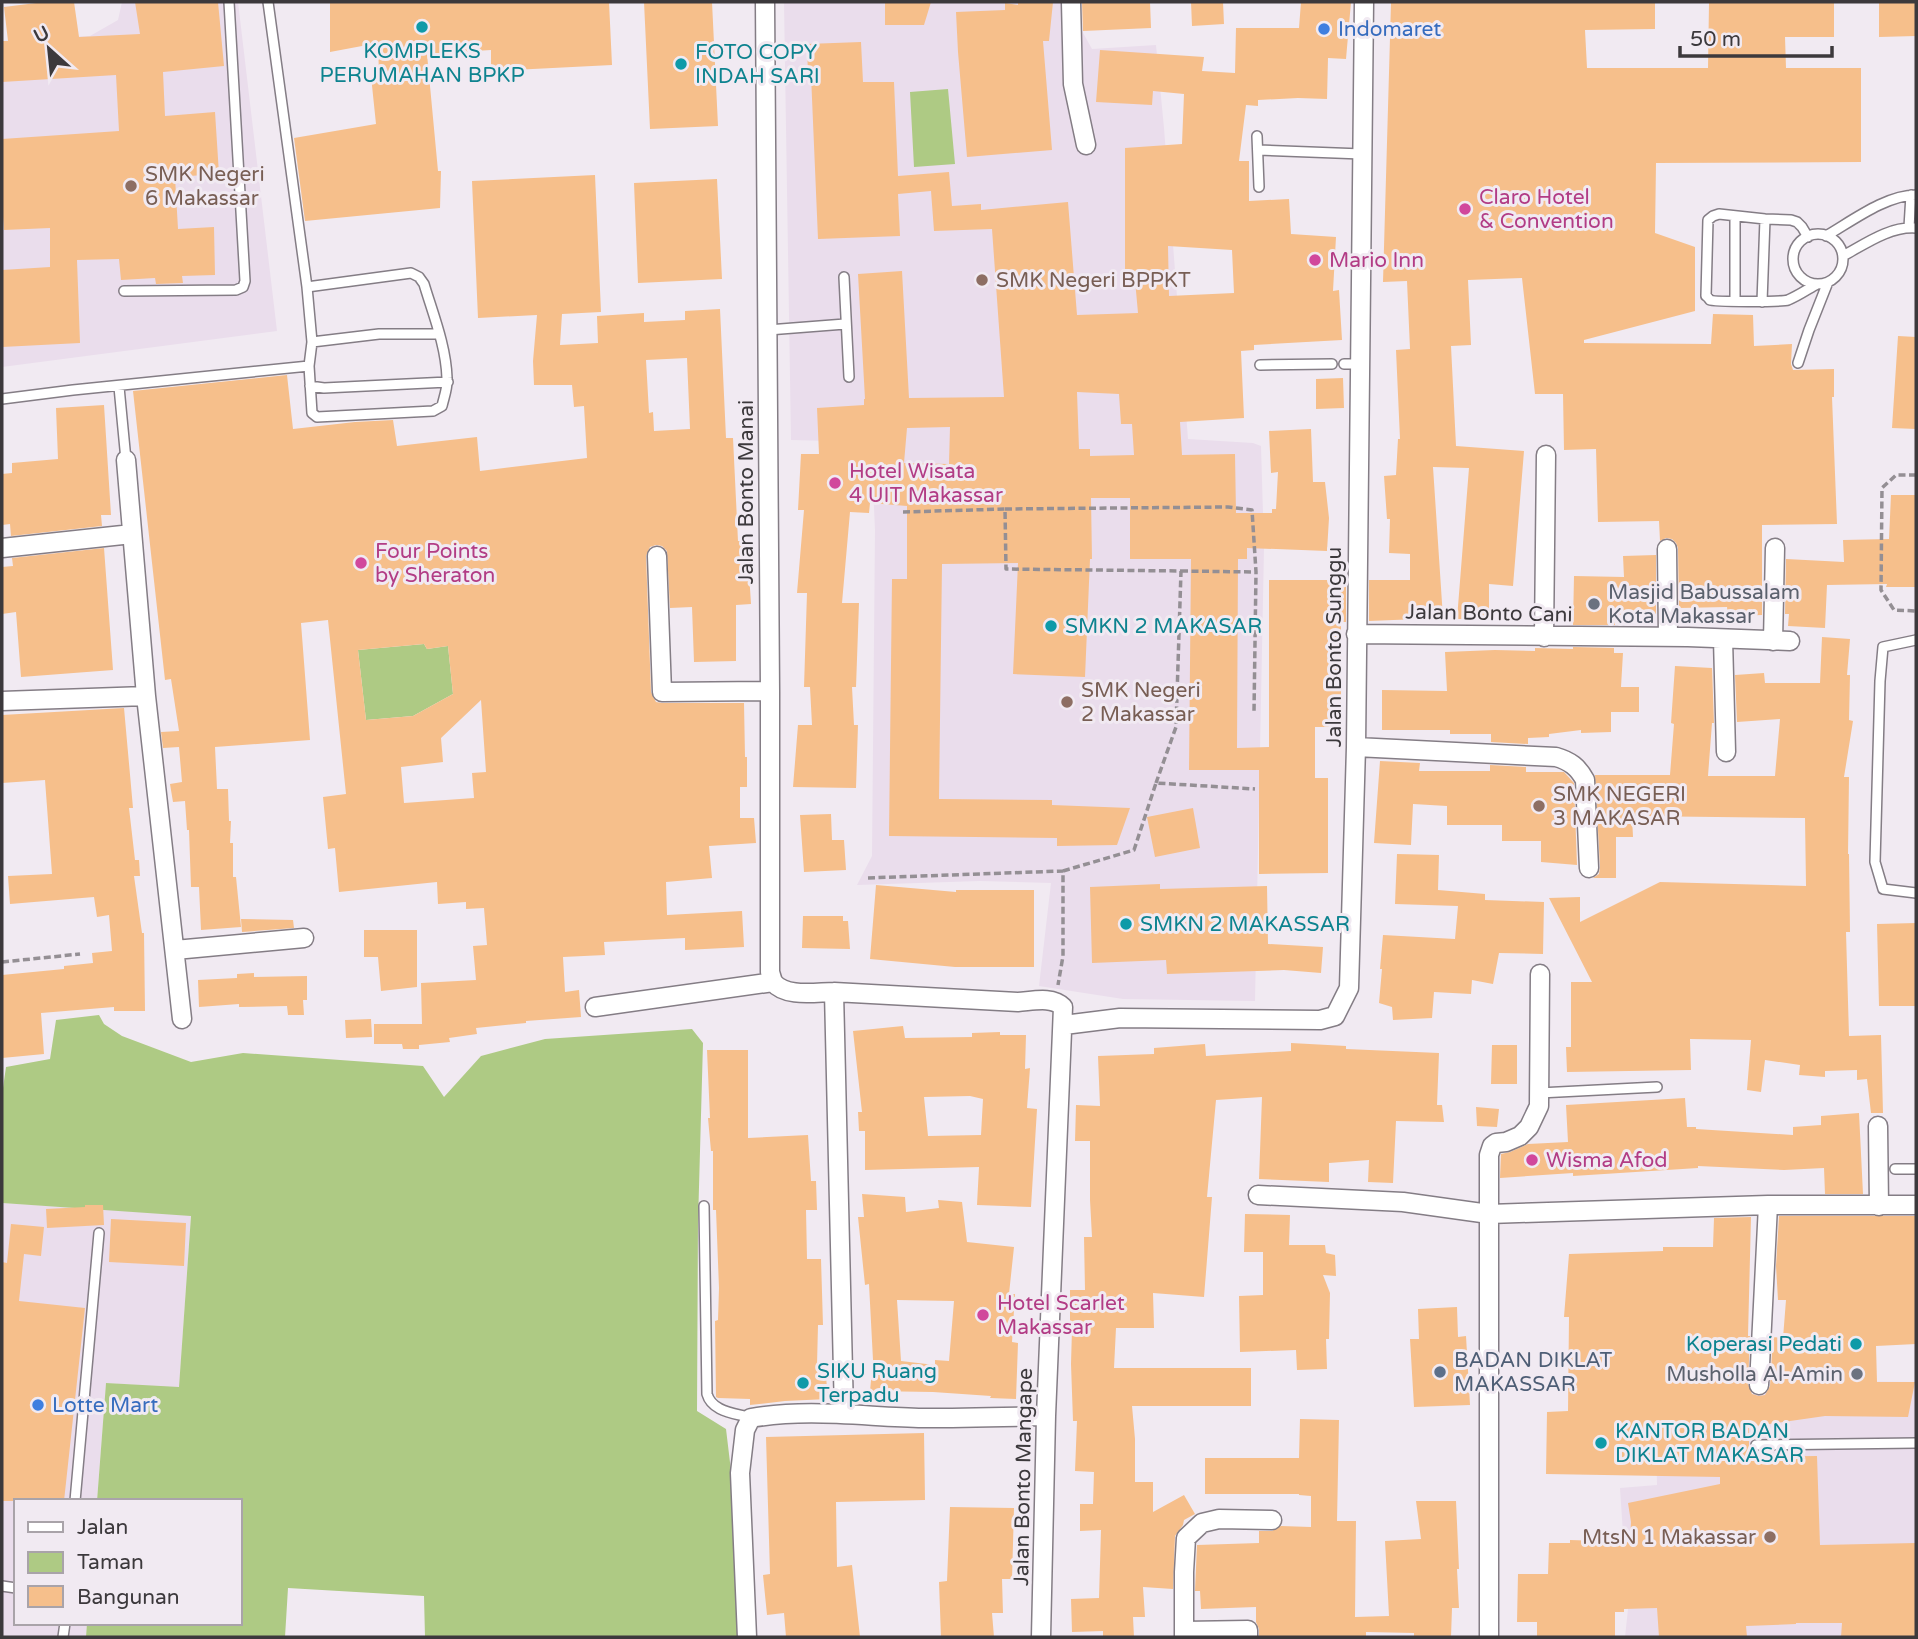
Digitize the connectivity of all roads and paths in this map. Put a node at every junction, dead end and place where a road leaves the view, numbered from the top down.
1 (229, 2) edge
2 (268, 2) edge
3 (765, 2) edge
4 (1071, 2) edge
5 (1364, 2) edge
6 (1257, 136) dead end
7 (1086, 145) dead end
8 (1258, 150) junction
9 (1362, 154) junction
10 (1259, 187) dead end
11 (1913, 195) edge
12 (1735, 216) junction
13 (1765, 219) junction
14 (1913, 227) edge
15 (1826, 236) junction
16 (1808, 237) junction
17 (1843, 256) junction
18 (844, 277) dead end
19 (1828, 282) junction
20 (1817, 284) junction
21 (307, 287) junction
22 (124, 291) dead end
23 (1735, 300) junction
24 (1762, 302) junction
25 (845, 324) junction
26 (768, 330) junction
27 (439, 334) junction
28 (312, 342) junction
29 (1798, 363) dead end
30 (1332, 364) dead end
31 (1260, 365) dead end
32 (309, 366) junction
33 (849, 377) dead end
34 (447, 382) junction
35 (119, 387) junction
36 (310, 387) junction
37 (2, 399) edge
38 (1546, 455) dead end
39 (126, 460) joint
40 (1916, 475) edge
41 (1005, 509) junction
42 (903, 512) dead end
43 (132, 534) junction
44 (2, 548) edge
45 (1775, 548) dead end
46 (1667, 549) dead end
47 (657, 555) dead end
48 (1181, 571) junction
49 (1256, 572) junction
50 (1916, 611) edge
51 (1356, 634) junction
52 (1544, 637) junction
53 (1668, 637) junction
54 (1723, 639) junction
55 (1916, 640) edge
56 (770, 691) junction
57 (146, 696) junction
58 (2, 701) edge
59 (1254, 712) dead end
60 (1356, 747) junction
61 (1726, 752) dead end
62 (1156, 783) junction
63 (1255, 789) dead end
64 (1588, 868) dead end
65 (1063, 871) junction
66 (868, 878) dead end
67 (1916, 893) edge
68 (304, 938) dead end
69 (175, 950) junction
70 (80, 954) dead end
71 (2, 962) edge
72 (1540, 974) dead end
73 (772, 982) junction
74 (834, 992) junction
75 (1056, 1002) junction
76 (595, 1007) dead end
77 (182, 1019) dead end
78 (1064, 1025) junction
79 (1657, 1087) dead end
80 (1539, 1093) junction
81 (1878, 1126) dead end
82 (1895, 1169) dead end
83 (1916, 1169) edge
84 (1258, 1195) dead end
85 (1768, 1205) junction
86 (1916, 1205) edge
87 (704, 1206) dead end
88 (1879, 1206) junction
89 (1489, 1213) junction
90 (99, 1233) dead end
91 (1759, 1385) dead end
92 (844, 1414) junction
93 (1046, 1416) junction
94 (751, 1418) junction
95 (1916, 1443) edge
96 (1756, 1446) dead end
97 (75, 1499) edge
98 (1272, 1520) dead end
99 (1184, 1634) edge
100 (747, 1637) edge
101 (1041, 1637) edge
102 (1248, 1637) edge
103 (1489, 1637) edge

1 - 22 lane
2 - 21 lane
3 - 26 street, Jalan Bonto Manai
4 - 7 street
5 - 9 street, Jalan Bonto Sunggu
6 - 8 lane
8 - 9 lane
8 - 10 lane
9 - 51 street, Jalan Bonto Sunggu
11 - 14 lane
11 - 15 lane
12 - 13 lane
12 - 23 lane
12 - 23 lane
13 - 16 lane
13 - 24 lane
14 - 17 lane
15 - 16 lane
15 - 17 lane
16 - 20 lane
17 - 19 lane
18 - 25 lane
19 - 20 lane
19 - 29 lane
20 - 24 lane
21 - 27 lane
21 - 28 lane
23 - 24 lane
25 - 26 lane
25 - 33 lane
26 - 56 street, Jalan Bonto Manai
27 - 28 lane
27 - 34 lane
28 - 32 lane
30 - 31 lane
32 - 35 lane
32 - 36 lane
34 - 36 lane
34 - 36 lane
35 - 37 lane
35 - 39 lane
38 - 52 street
39 - 43 street
40 - 50 path
41 - 42 path
41 - 48 path
41 - 49 path
43 - 44 street
43 - 57 street
45 - 54 street, Jalan Bonto Cani
46 - 53 street
47 - 56 street
48 - 49 path
48 - 62 path
49 - 59 path
51 - 52 street, Jalan Bonto Cani
51 - 60 street, Jalan Bonto Sunggu
52 - 53 street, Jalan Bonto Cani
53 - 54 street, Jalan Bonto Cani
54 - 61 street
55 - 67 lane
56 - 73 street, Jalan Bonto Manai
57 - 58 street
57 - 69 street
60 - 64 street
60 - 78 street, Jalan Bonto Sunggu
62 - 63 path
62 - 65 path
65 - 66 path
65 - 75 path
68 - 69 street
69 - 77 street
70 - 71 path
72 - 80 street
73 - 74 street
73 - 76 street
74 - 75 street
74 - 92 street
75 - 78 street
78 - 93 street, Jalan Bonto Mangape
79 - 80 lane
80 - 89 street
81 - 88 street
82 - 83 lane
84 - 89 street
85 - 88 street
85 - 89 street
85 - 91 street
86 - 88 street
87 - 94 lane
89 - 103 street
90 - 97 lane
92 - 93 street
92 - 94 street
93 - 101 street, Jalan Bonto Mangape
94 - 100 street
95 - 96 lane
98 - 99 street
99 - 102 street

